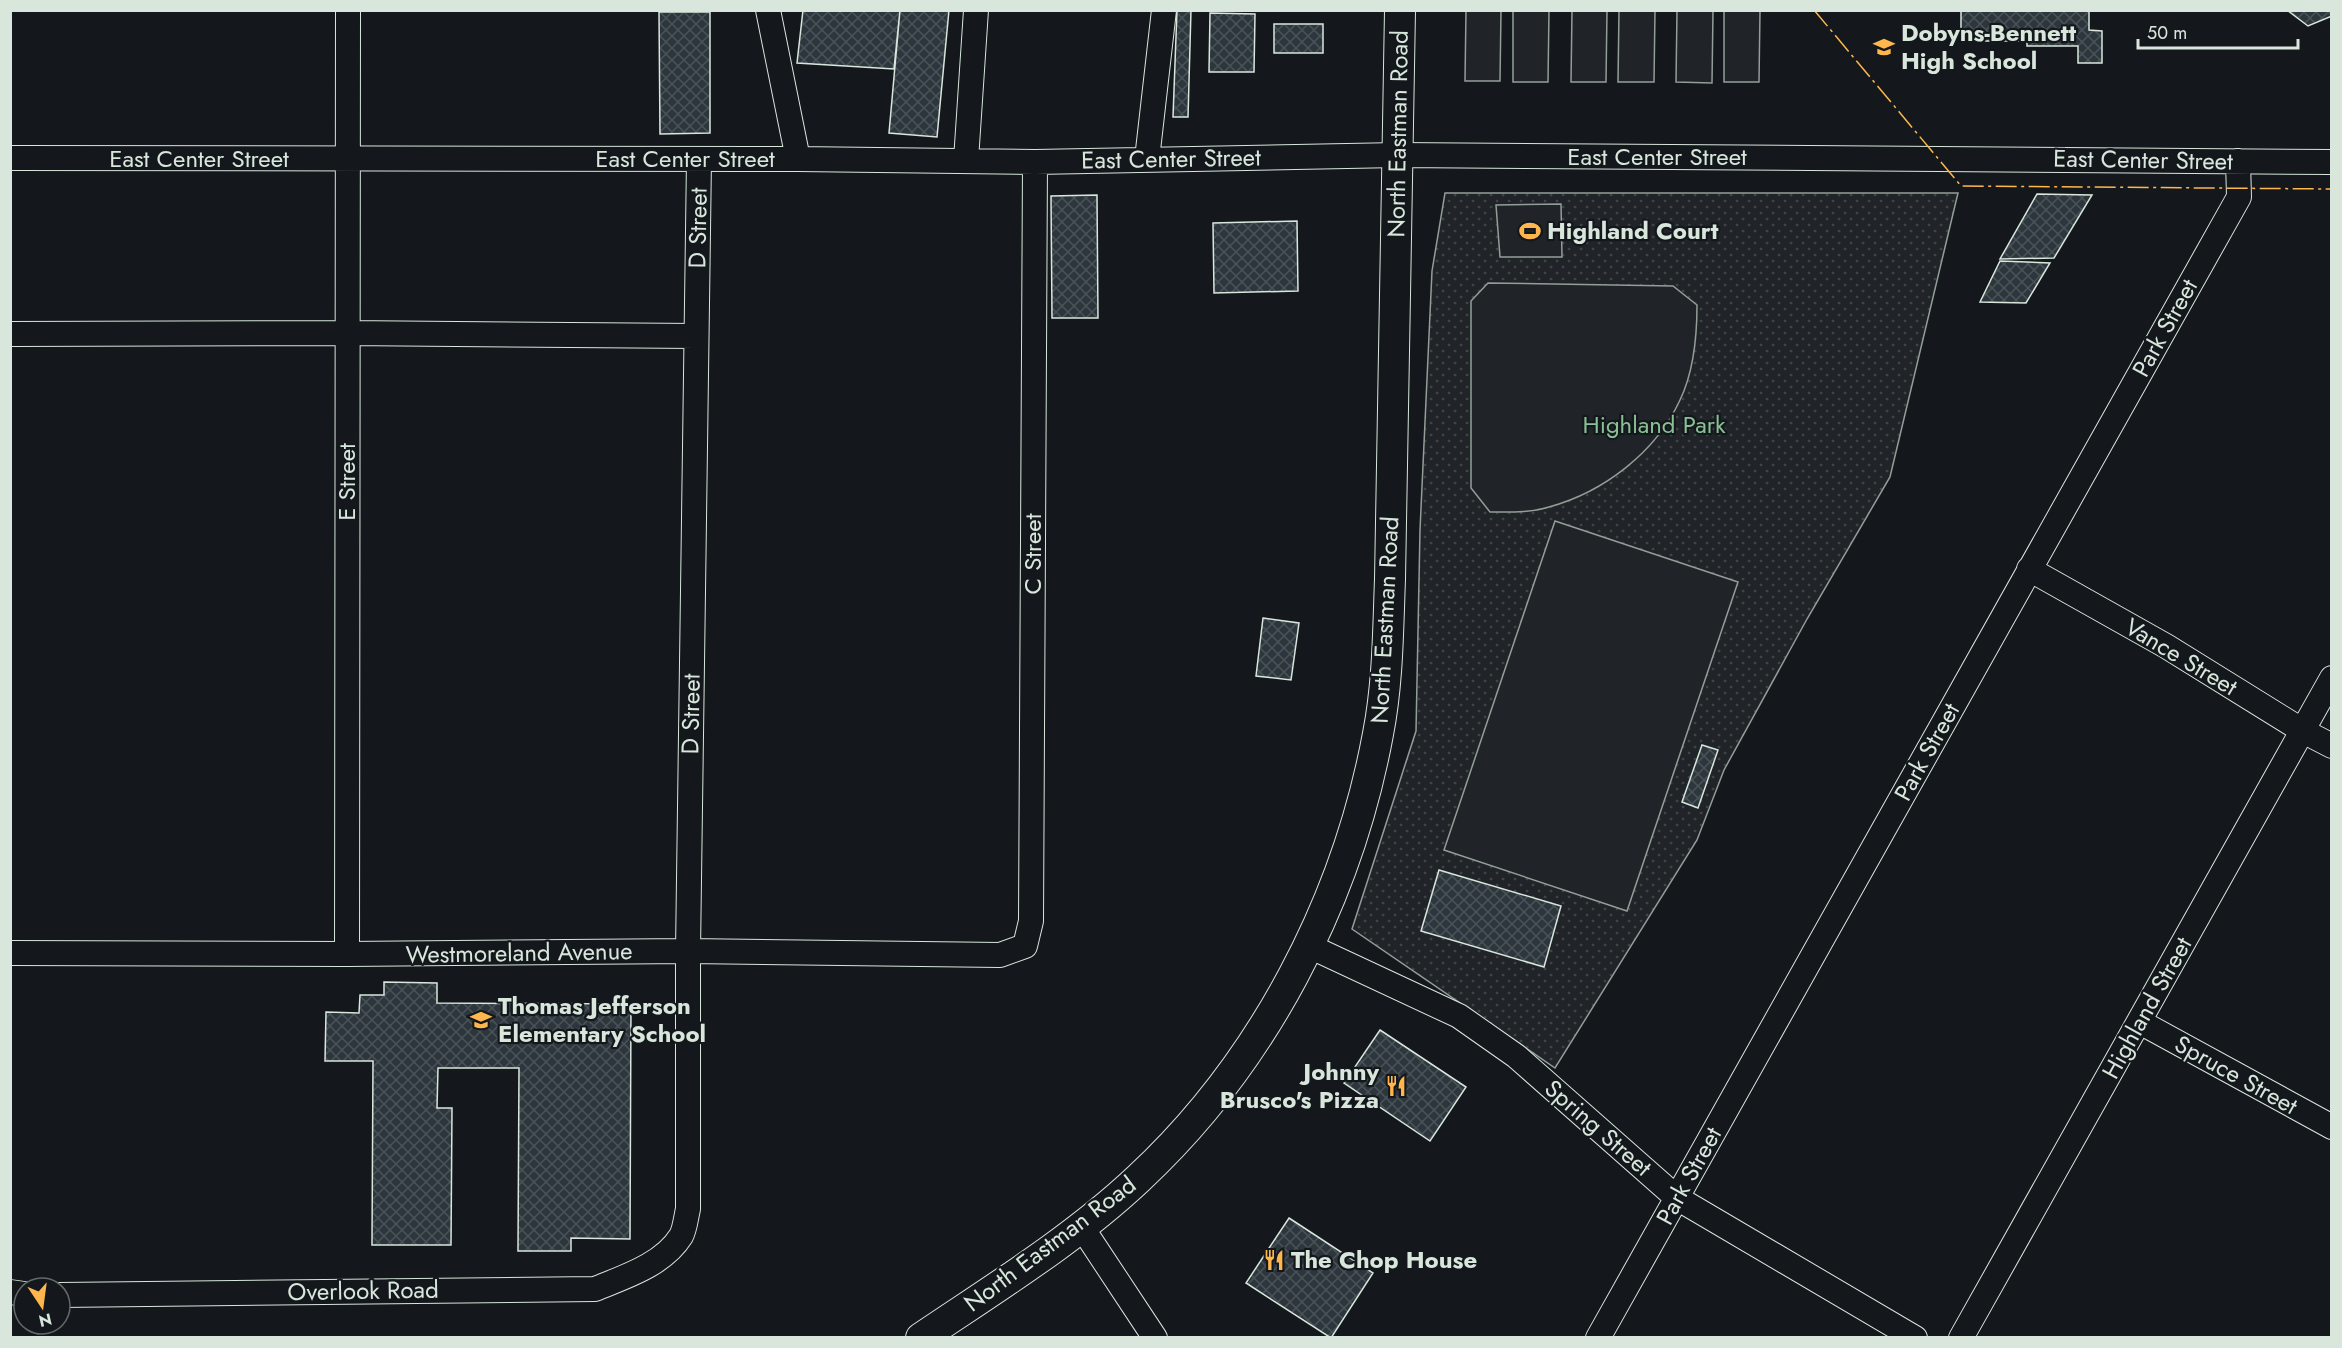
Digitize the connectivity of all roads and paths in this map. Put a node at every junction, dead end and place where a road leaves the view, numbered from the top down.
1 (348, 10) edge
2 (768, 10) edge
3 (976, 10) edge
4 (1164, 10) edge
5 (1400, 10) edge
6 (1398, 155) junction
7 (10, 158) edge
8 (347, 159) junction
9 (699, 159) junction
10 (798, 159) junction
11 (1147, 159) junction
12 (966, 160) junction
13 (2238, 161) junction
14 (1035, 162) junction
15 (2331, 162) edge
16 (347, 333) junction
17 (10, 334) edge
18 (696, 336) junction
19 (2029, 569) junction
20 (2331, 678) edge
21 (2303, 731) junction
22 (2331, 746) edge
23 (1025, 946) joint
24 (1310, 946) junction
25 (688, 951) junction
26 (10, 953) edge
27 (347, 954) junction
28 (2140, 1022) junction
29 (2331, 1127) edge
30 (1677, 1198) junction
31 (1081, 1226) junction
32 (660, 1258) joint
33 (72, 1295) edge
34 (921, 1338) edge
35 (1155, 1338) edge
36 (1598, 1338) edge
37 (1914, 1338) edge
38 (1961, 1338) edge

1 - 8 street, E Street
2 - 10 street
3 - 12 street
4 - 11 street
5 - 6 main road, North Eastman Road
6 - 11 street, East Center Street
6 - 13 street, East Center Street
6 - 24 main road, North Eastman Road
7 - 8 street, East Center Street
8 - 9 street, East Center Street
8 - 16 street, E Street
9 - 10 street, East Center Street
9 - 18 street, D Street
10 - 12 street, East Center Street
11 - 14 street, East Center Street
12 - 14 street, East Center Street
13 - 15 street, East Center Street
13 - 19 street, Park Street
14 - 23 street, C Street
16 - 17 street
16 - 18 street
16 - 27 street, E Street
18 - 25 street, D Street
19 - 21 street, Vance Street
19 - 30 street, Park Street
20 - 21 street, Highland Street
21 - 22 street, Vance Street
21 - 28 street, Highland Street
23 - 25 street, Westmoreland Avenue
24 - 30 street, Spring Street
24 - 31 main road, North Eastman Road
25 - 27 street, Westmoreland Avenue
25 - 32 street, D Street
26 - 27 street, Westmoreland Avenue
28 - 29 street, Spruce Street
28 - 38 street, Highland Street
30 - 36 street, Park Street
30 - 37 street, Spring Street
31 - 34 main road, North Eastman Road
31 - 35 street
32 - 33 street, Overlook Road

